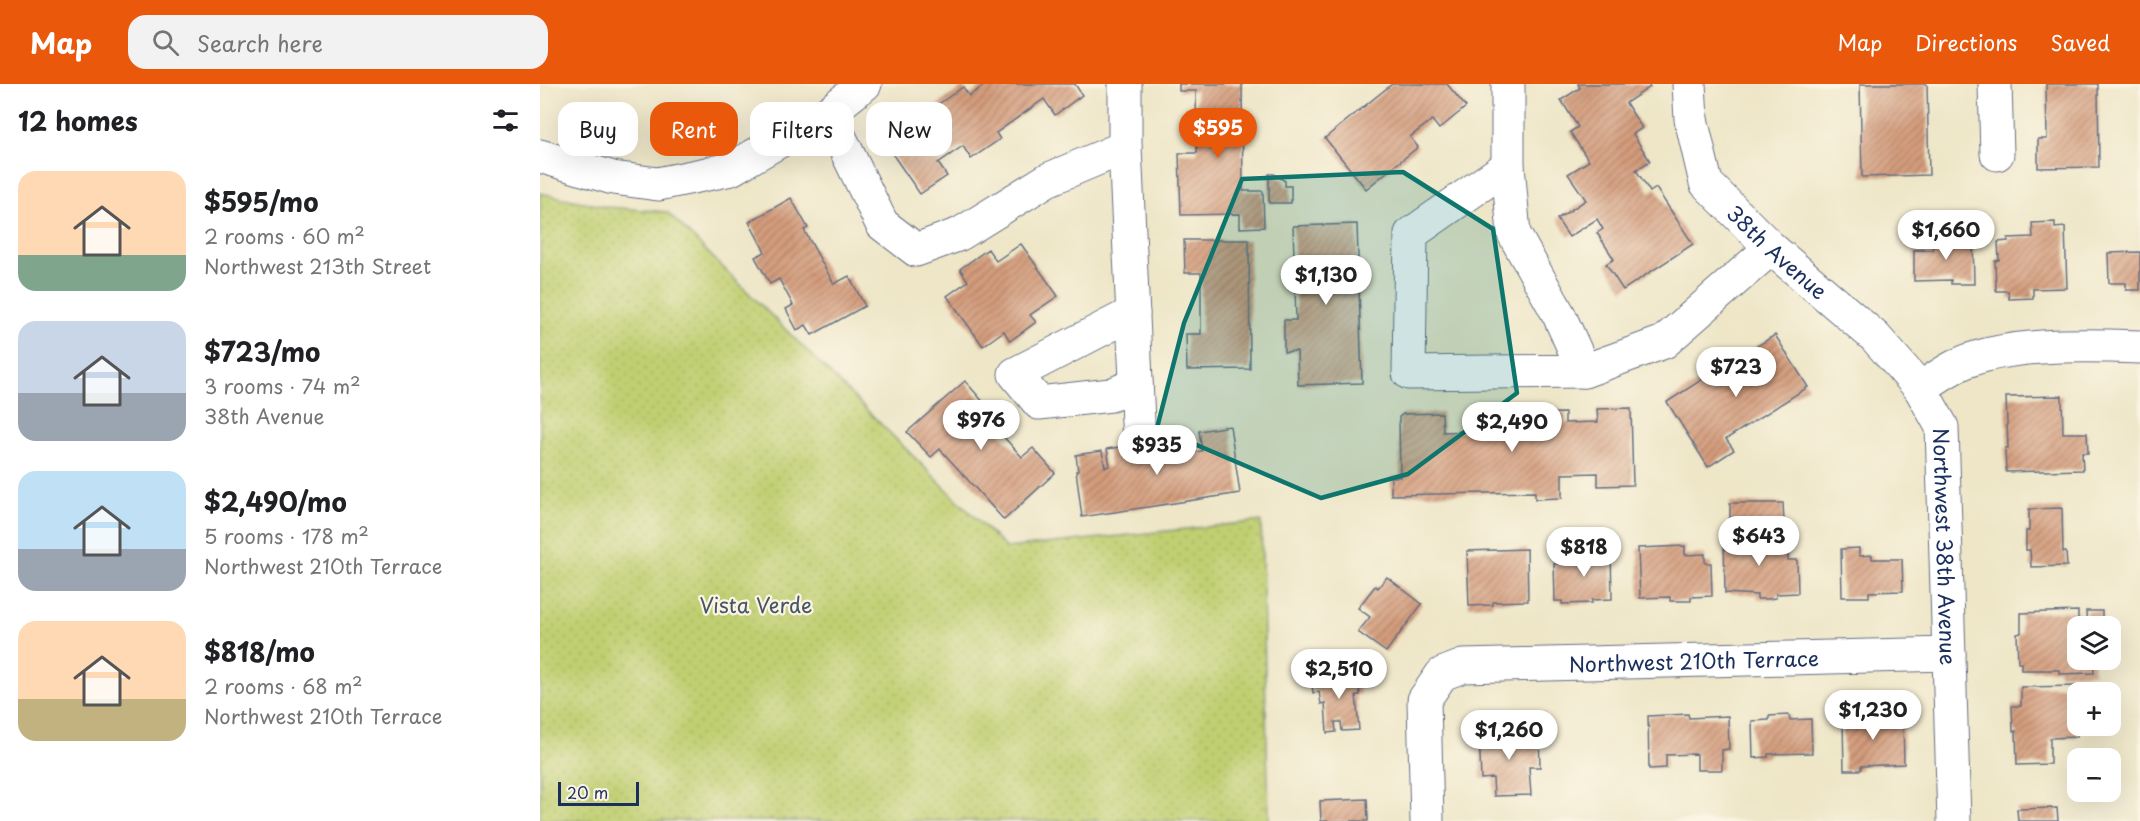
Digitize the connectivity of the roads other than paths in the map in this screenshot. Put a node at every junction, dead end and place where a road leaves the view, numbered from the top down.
1 (865, 84) edge
2 (1125, 84) edge
3 (1508, 84) edge
4 (1689, 84) edge
5 (1995, 84) edge
6 (842, 102) edge
7 (1125, 147) junction
8 (1997, 154) dead end
9 (540, 156) edge
10 (754, 156) edge
11 (849, 156) edge
12 (1508, 166) junction
13 (1771, 248) junction
14 (1133, 314) junction
15 (2140, 347) edge
16 (1584, 371) junction
17 (1136, 384) junction
18 (1920, 388) junction
19 (1139, 443) dead end
20 (1949, 654) junction
21 (1427, 821) edge
22 (1954, 821) edge

1 - 6 street
2 - 7 street
3 - 12 street
4 - 13 street, 38th Avenue
5 - 8 street
7 - 11 street
7 - 14 street
9 - 10 street
12 - 16 street
12 - 16 street
13 - 16 street
13 - 18 street, 38th Avenue
14 - 17 street
14 - 17 street
15 - 18 street
17 - 19 street
18 - 20 street, Northwest 38th Avenue
20 - 21 street, Northwest 210th Terrace
20 - 22 street, Northwest 38th Avenue

